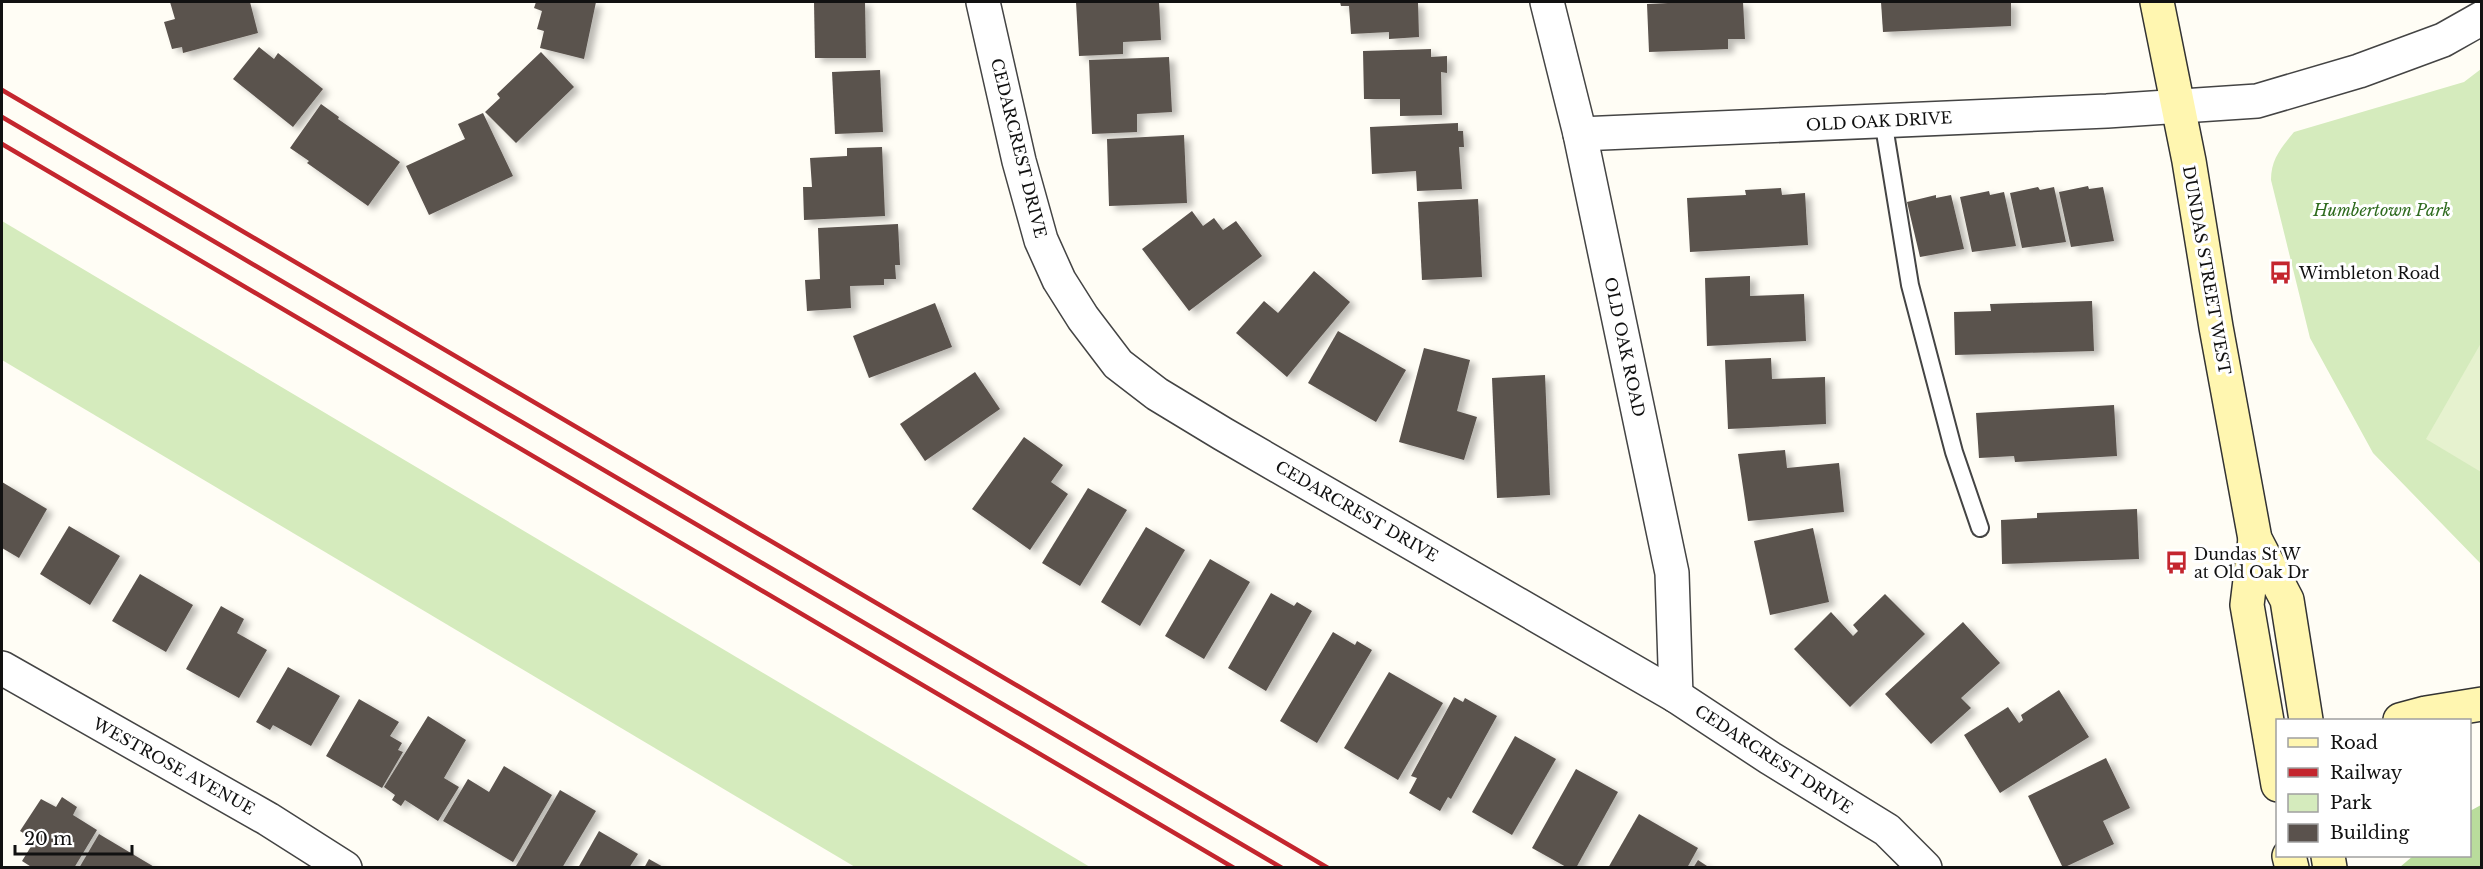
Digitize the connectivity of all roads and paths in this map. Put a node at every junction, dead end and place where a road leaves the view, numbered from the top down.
1 (983, 2) edge
2 (1547, 2) edge
3 (2157, 2) edge
4 (2481, 18) edge
5 (2179, 106) junction
6 (1883, 120) junction
7 (1580, 134) junction
8 (1980, 528) dead end
9 (2255, 539) junction
10 (2, 669) edge
11 (38, 690) junction
12 (2, 693) edge
13 (1676, 696) junction
14 (2481, 704) edge
15 (2306, 719) edge
16 (2404, 719) edge
17 (2276, 779) edge
18 (345, 867) edge
19 (1925, 867) edge

1 - 13 street, CEDARCREST DRIVE
2 - 7 street, OLD OAK ROAD
3 - 5 main road, DUNDAS STREET WEST
4 - 5 street
5 - 6 street, OLD OAK DRIVE
5 - 9 main road, DUNDAS STREET WEST
6 - 7 street, OLD OAK DRIVE
6 - 8 lane
7 - 13 street, OLD OAK ROAD
9 - 15 main road, DUNDAS STREET WEST
9 - 17 main road, DUNDAS STREET WEST
10 - 11 street, WESTROSE AVENUE
11 - 12 street
11 - 18 street, WESTROSE AVENUE
13 - 19 street, CEDARCREST DRIVE
14 - 16 main road

